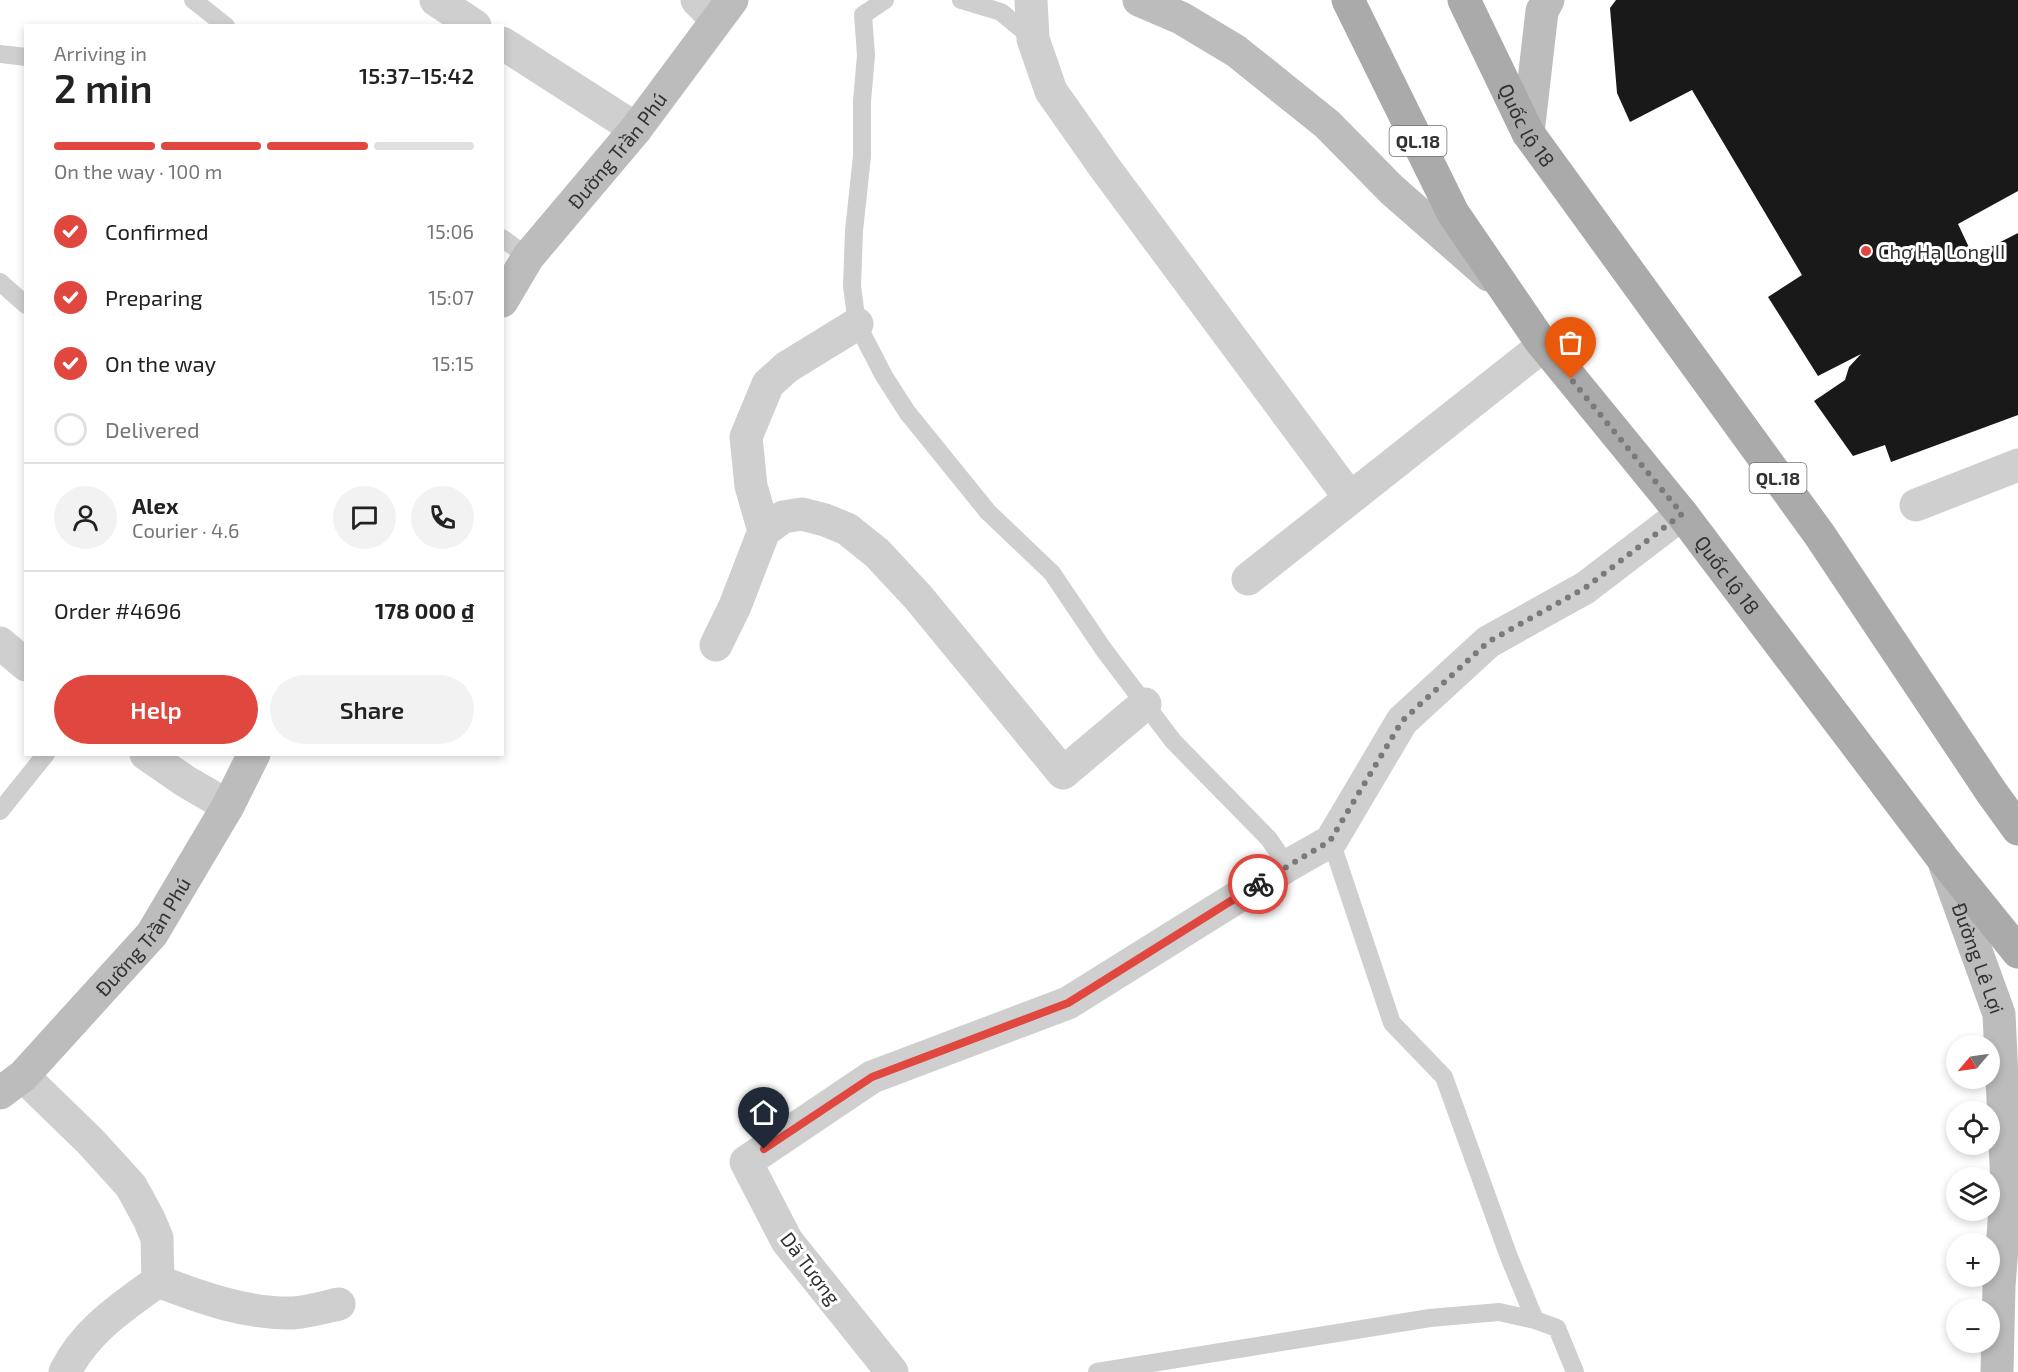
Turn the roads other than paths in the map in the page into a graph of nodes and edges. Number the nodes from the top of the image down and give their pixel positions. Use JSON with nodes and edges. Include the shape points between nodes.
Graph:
{"nodes":[{"id":1,"x":193,"y":0,"type":"edge"},
{"id":2,"x":436,"y":0,"type":"edge"},
{"id":3,"x":885,"y":0,"type":"edge"},
{"id":4,"x":961,"y":0,"type":"edge"},
{"id":5,"x":1031,"y":0,"type":"edge"},
{"id":6,"x":1139,"y":0,"type":"edge"},
{"id":7,"x":1348,"y":0,"type":"edge"},
{"id":8,"x":1464,"y":0,"type":"edge"},
{"id":9,"x":1548,"y":0,"type":"edge"},
{"id":10,"x":715,"y":6,"type":"edge"},
{"id":11,"x":223,"y":24,"type":"edge"},
{"id":12,"x":472,"y":24,"type":"edge"},
{"id":13,"x":1033,"y":39,"type":"junction"},
{"id":14,"x":504,"y":44,"type":"edge"},
{"id":15,"x":0,"y":54,"type":"edge"},
{"id":16,"x":24,"y":57,"type":"edge"},
{"id":17,"x":636,"y":129,"type":"junction"},
{"id":18,"x":1528,"y":134,"type":"junction"},
{"id":19,"x":504,"y":239,"type":"edge"},
{"id":20,"x":528,"y":257,"type":"junction"},
{"id":21,"x":0,"y":282,"type":"edge"},
{"id":22,"x":1502,"y":286,"type":"junction"},
{"id":23,"x":504,"y":298,"type":"edge"},
{"id":24,"x":24,"y":303,"type":"edge"},
{"id":25,"x":857,"y":324,"type":"junction"},
{"id":26,"x":1544,"y":345,"type":"junction"},
{"id":27,"x":2018,"y":465,"type":"edge"},
{"id":28,"x":1350,"y":498,"type":"junction"},
{"id":29,"x":1916,"y":505,"type":"dead end"},
{"id":30,"x":1682,"y":514,"type":"junction"},
{"id":31,"x":764,"y":531,"type":"junction"},
{"id":32,"x":1248,"y":579,"type":"dead end"},
{"id":33,"x":0,"y":644,"type":"edge"},
{"id":34,"x":716,"y":645,"type":"dead end"},
{"id":35,"x":24,"y":663,"type":"edge"},
{"id":36,"x":1145,"y":704,"type":"junction"},
{"id":37,"x":44,"y":756,"type":"edge"},
{"id":38,"x":149,"y":756,"type":"edge"},
{"id":39,"x":253,"y":756,"type":"edge"},
{"id":40,"x":228,"y":806,"type":"junction"},
{"id":41,"x":0,"y":811,"type":"edge"},
{"id":42,"x":2018,"y":829,"type":"edge"},
{"id":43,"x":1330,"y":841,"type":"junction"},
{"id":44,"x":1943,"y":859,"type":"junction"},
{"id":45,"x":1287,"y":866,"type":"junction"},
{"id":46,"x":2018,"y":952,"type":"edge"},
{"id":47,"x":11,"y":1084,"type":"edge"},
{"id":48,"x":2010,"y":1233,"type":"edge"},
{"id":49,"x":158,"y":1281,"type":"junction"},
{"id":50,"x":339,"y":1304,"type":"dead end"},
{"id":51,"x":1535,"y":1320,"type":"junction"},
{"id":52,"x":65,"y":1372,"type":"edge"},
{"id":53,"x":892,"y":1372,"type":"edge"},
{"id":54,"x":1097,"y":1372,"type":"edge"},
{"id":55,"x":1575,"y":1372,"type":"edge"},
{"id":56,"x":1997,"y":1372,"type":"edge"}],
"edges":[{"from":1,"to":11,"type":"lane"},
{"from":2,"to":12,"type":"street"},
{"from":3,"to":25,"type":"lane","via":[[862,15],[866,55],[852,286]]},
{"from":4,"to":13,"type":"lane","via":[[1001,12]]},
{"from":5,"to":13,"type":"street"},
{"from":6,"to":22,"type":"main road","via":[[1181,18],[1236,51],[1327,124],[1392,190]]},
{"from":7,"to":22,"type":"main road","name":"Quốc lộ 18","number":"QL.18","via":[[1453,213]]},
{"from":8,"to":18,"type":"main road","name":"Quốc lộ 18","number":"QL.18"},
{"from":9,"to":18,"type":"main road","via":[[1542,11]]},
{"from":10,"to":17,"type":"main road","name":"Đường Trần Phú"},
{"from":13,"to":28,"type":"street","via":[[1051,91]]},
{"from":14,"to":17,"type":"street"},
{"from":15,"to":16,"type":"lane"},
{"from":17,"to":20,"type":"main road","name":"Đường Trần Phú"},
{"from":18,"to":42,"type":"main road","name":"Quốc lộ 18","number":"QL.18","via":[[1819,534]]},
{"from":19,"to":20,"type":"lane"},
{"from":20,"to":23,"type":"main road","name":"Đường Trần Phú"},
{"from":21,"to":24,"type":"lane"},
{"from":22,"to":26,"type":"main road","name":"Quốc lộ 18","number":"QL.18"},
{"from":25,"to":31,"type":"street","via":[[787,367],[768,384],[746,437],[751,486]]},
{"from":25,"to":36,"type":"lane","via":[[907,412],[988,512],[1052,573]]},
{"from":26,"to":28,"type":"street"},
{"from":26,"to":30,"type":"main road","name":"Quốc lộ 18","number":"QL.18"},
{"from":27,"to":29,"type":"street"},
{"from":28,"to":32,"type":"street"},
{"from":30,"to":43,"type":"street","name":"Dã Tượng","via":[[1585,588],[1488,642],[1402,721]]},
{"from":30,"to":44,"type":"main road","name":"Quốc lộ 18","number":"QL.18"},
{"from":31,"to":34,"type":"street"},
{"from":31,"to":36,"type":"street","via":[[783,517],[802,514],[848,529],[918,597],[1063,773]]},
{"from":33,"to":35,"type":"street"},
{"from":36,"to":45,"type":"lane","via":[[1173,741],[1269,839]]},
{"from":37,"to":41,"type":"lane"},
{"from":38,"to":40,"type":"street"},
{"from":39,"to":40,"type":"main road","name":"Đường Trần Phú"},
{"from":40,"to":47,"type":"main road","name":"Đường Trần Phú","via":[[152,934]]},
{"from":43,"to":45,"type":"street","name":"Dã Tượng"},
{"from":43,"to":51,"type":"lane","via":[[1392,1023],[1444,1077]]},
{"from":44,"to":46,"type":"main road","name":"Quốc lộ 18","number":"QL.18"},
{"from":44,"to":48,"type":"main road","name":"Đường Lê Lợi","via":[[1999,1014]]},
{"from":45,"to":53,"type":"street","name":"Dã Tượng","via":[[1068,1003],[872,1077],[747,1162],[787,1241]]},
{"from":47,"to":49,"type":"street","via":[[90,1141],[130,1186],[157,1238]]},
{"from":48,"to":56,"type":"main road","name":"Đường Lê Lợi"},
{"from":49,"to":50,"type":"street","via":[[213,1301],[255,1309],[294,1312]]},
{"from":49,"to":52,"type":"street","via":[[94,1329]]},
{"from":51,"to":54,"type":"lane","via":[[1499,1312],[1430,1318]]},
{"from":51,"to":55,"type":"lane","via":[[1557,1328]]}]}
